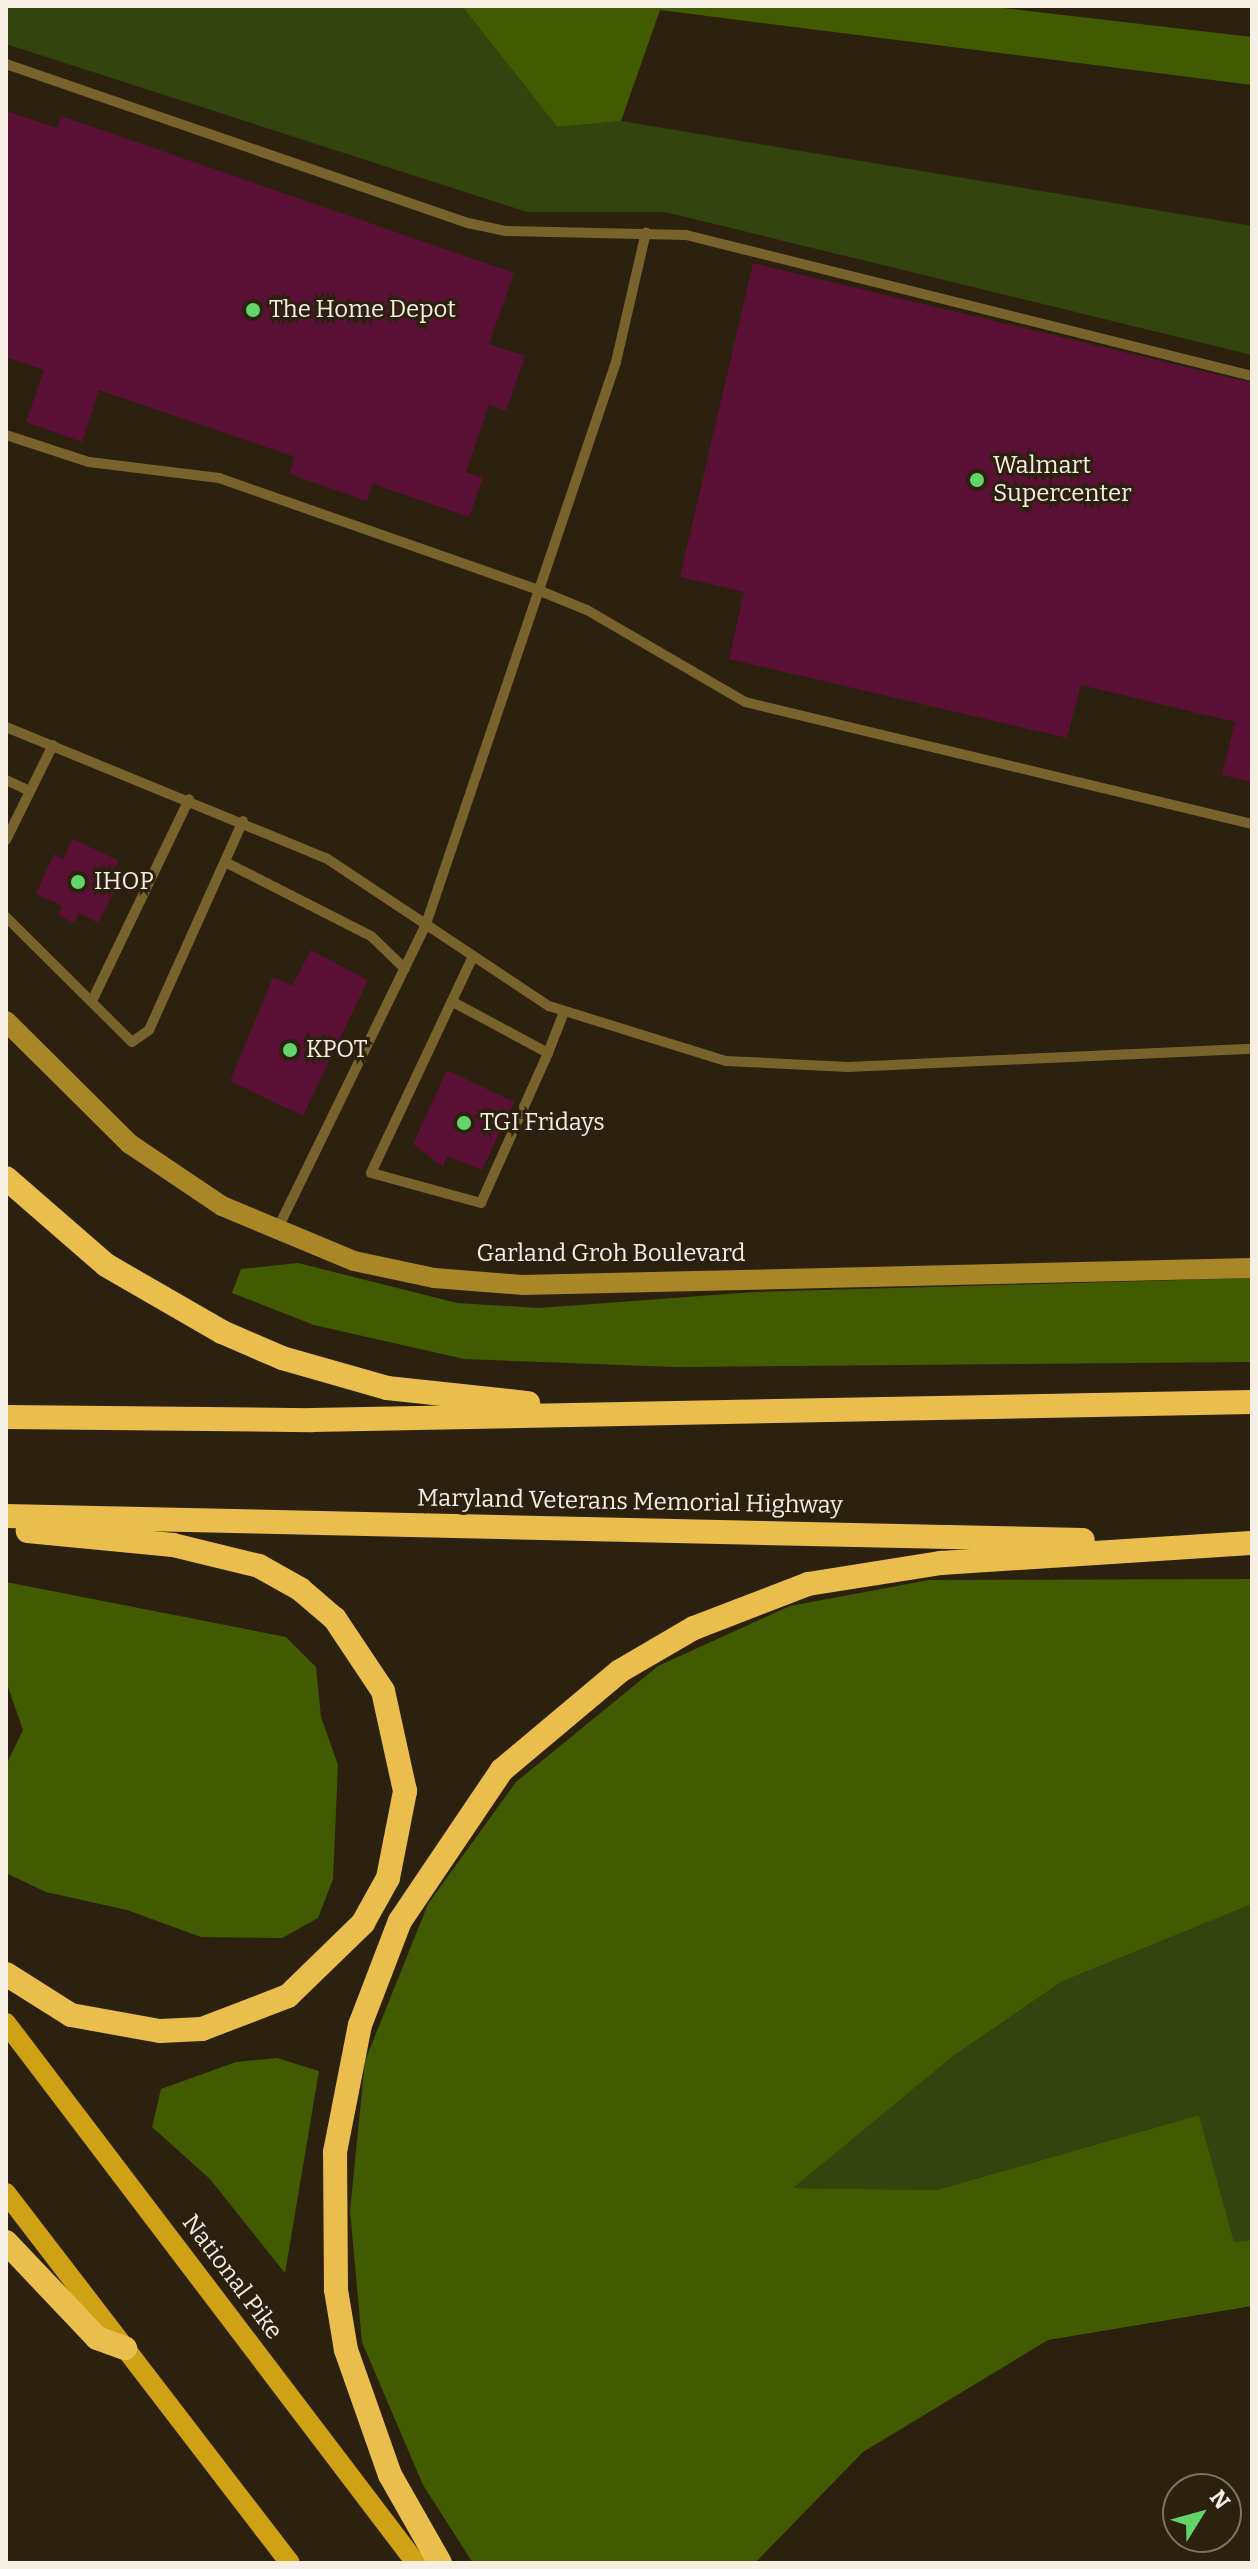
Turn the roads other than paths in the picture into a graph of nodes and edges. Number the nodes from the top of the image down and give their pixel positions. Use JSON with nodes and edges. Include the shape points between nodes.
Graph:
{"nodes":[{"id":1,"x":6,"y":64,"type":"edge"},
{"id":2,"x":646,"y":232,"type":"junction"},
{"id":3,"x":1252,"y":376,"type":"edge"},
{"id":4,"x":6,"y":435,"type":"edge"},
{"id":5,"x":538,"y":590,"type":"junction"},
{"id":6,"x":6,"y":727,"type":"edge"},
{"id":7,"x":53,"y":745,"type":"junction"},
{"id":8,"x":6,"y":780,"type":"edge"},
{"id":9,"x":30,"y":791,"type":"junction"},
{"id":10,"x":189,"y":799,"type":"junction"},
{"id":11,"x":243,"y":821,"type":"junction"},
{"id":12,"x":1252,"y":824,"type":"edge"},
{"id":13,"x":6,"y":840,"type":"edge"},
{"id":14,"x":225,"y":862,"type":"junction"},
{"id":15,"x":6,"y":917,"type":"edge"},
{"id":16,"x":425,"y":927,"type":"junction"},
{"id":17,"x":472,"y":958,"type":"junction"},
{"id":18,"x":405,"y":969,"type":"junction"},
{"id":19,"x":92,"y":1001,"type":"junction"},
{"id":20,"x":453,"y":1002,"type":"junction"},
{"id":21,"x":564,"y":1012,"type":"junction"},
{"id":22,"x":6,"y":1021,"type":"edge"},
{"id":23,"x":1252,"y":1049,"type":"edge"},
{"id":24,"x":548,"y":1053,"type":"junction"},
{"id":25,"x":6,"y":1178,"type":"edge"},
{"id":26,"x":275,"y":1233,"type":"junction"},
{"id":27,"x":1252,"y":1268,"type":"edge"},
{"id":28,"x":1252,"y":1402,"type":"edge"},
{"id":29,"x":715,"y":1415,"type":"junction"},
{"id":30,"x":6,"y":1417,"type":"edge"},
{"id":31,"x":6,"y":1516,"type":"edge"},
{"id":32,"x":6,"y":1529,"type":"edge"},
{"id":33,"x":1251,"y":1543,"type":"edge"},
{"id":34,"x":6,"y":1974,"type":"edge"},
{"id":35,"x":6,"y":2023,"type":"edge"},
{"id":36,"x":6,"y":2193,"type":"edge"},
{"id":37,"x":6,"y":2242,"type":"edge"},
{"id":38,"x":125,"y":2348,"type":"junction"},
{"id":39,"x":290,"y":2563,"type":"edge"},
{"id":40,"x":416,"y":2563,"type":"edge"},
{"id":41,"x":440,"y":2563,"type":"edge"}],
"edges":[{"from":1,"to":2,"type":"lane","via":[[468,223],[507,231]]},
{"from":2,"to":3,"type":"lane","via":[[686,235]]},
{"from":2,"to":5,"type":"lane","via":[[616,362]]},
{"from":4,"to":5,"type":"lane","via":[[89,462],[219,478]]},
{"from":5,"to":12,"type":"lane","via":[[587,610],[745,702]]},
{"from":5,"to":16,"type":"lane"},
{"from":6,"to":7,"type":"lane"},
{"from":7,"to":9,"type":"lane"},
{"from":7,"to":10,"type":"lane"},
{"from":8,"to":9,"type":"lane"},
{"from":9,"to":13,"type":"lane"},
{"from":10,"to":11,"type":"lane"},
{"from":10,"to":19,"type":"lane"},
{"from":11,"to":14,"type":"lane"},
{"from":11,"to":16,"type":"lane","via":[[326,858]]},
{"from":14,"to":18,"type":"lane","via":[[371,936]]},
{"from":14,"to":19,"type":"lane","via":[[149,1030],[132,1042]]},
{"from":15,"to":19,"type":"lane"},
{"from":16,"to":17,"type":"lane"},
{"from":16,"to":18,"type":"lane"},
{"from":17,"to":20,"type":"lane"},
{"from":17,"to":21,"type":"lane"},
{"from":18,"to":26,"type":"lane"},
{"from":20,"to":24,"type":"lane"},
{"from":20,"to":24,"type":"lane","via":[[371,1173],[481,1203]]},
{"from":21,"to":23,"type":"lane","via":[[726,1061],[788,1067],[1041,1063]]},
{"from":21,"to":24,"type":"lane"},
{"from":22,"to":26,"type":"street","name":"Garland Groh Boulevard","via":[[130,1144]]},
{"from":25,"to":29,"type":"highway","via":[[106,1265],[172,1306],[282,1358],[387,1388],[450,1398]]},
{"from":26,"to":27,"type":"street","name":"Garland Groh Boulevard","via":[[354,1261],[434,1278],[522,1285]]},
{"from":28,"to":29,"type":"highway"},
{"from":29,"to":30,"type":"highway"},
{"from":31,"to":33,"type":"highway","name":"Maryland Veterans Memorial Highway"},
{"from":32,"to":34,"type":"highway","via":[[173,1545],[259,1566],[300,1589],[335,1619],[383,1691],[405,1791],[388,1878],[363,1923],[288,1996],[202,2029],[160,2031],[71,2015]]},
{"from":33,"to":41,"type":"highway","via":[[941,1563],[808,1584],[707,1622],[620,1671],[502,1770],[425,1877],[395,1934],[360,2025],[335,2152],[335,2262],[346,2350],[390,2475]]},
{"from":35,"to":40,"type":"main road","name":"National Pike"},
{"from":36,"to":38,"type":"main road"},
{"from":37,"to":38,"type":"highway","via":[[97,2338]]},
{"from":38,"to":39,"type":"main road"}]}
